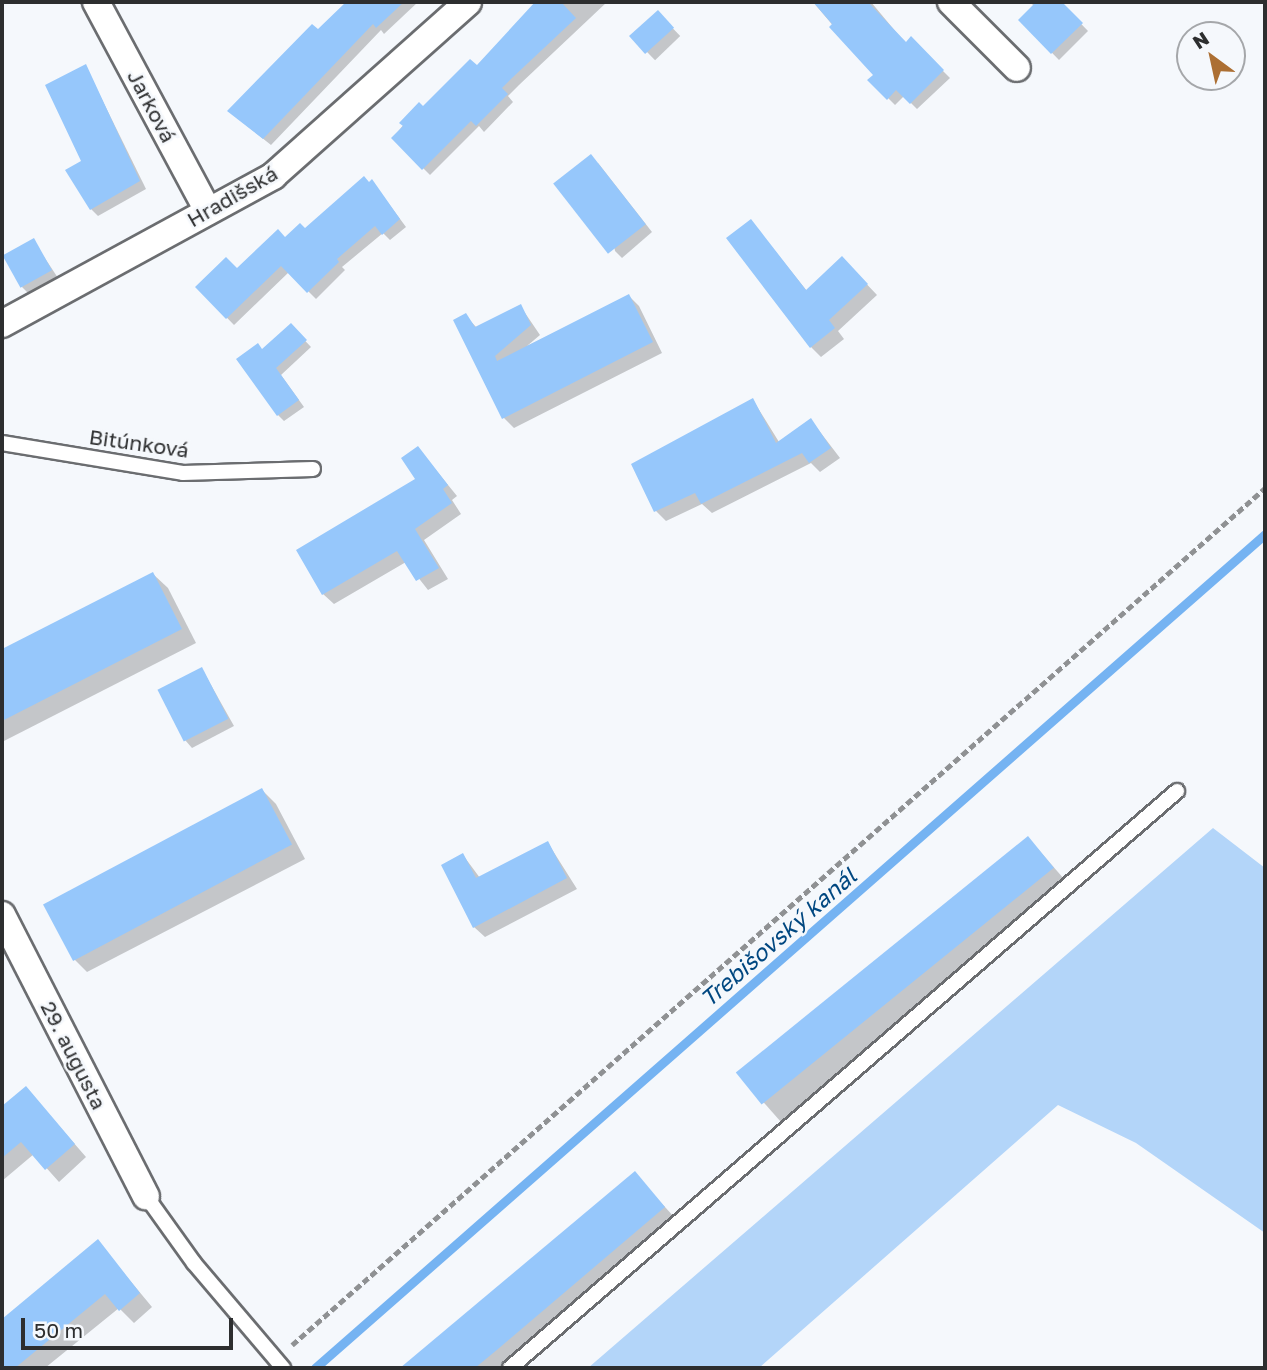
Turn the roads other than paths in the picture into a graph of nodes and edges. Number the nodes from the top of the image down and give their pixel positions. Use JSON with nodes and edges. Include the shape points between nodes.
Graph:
{"nodes":[{"id":1,"x":96,"y":2,"type":"edge"},
{"id":2,"x":468,"y":2,"type":"edge"},
{"id":3,"x":951,"y":2,"type":"edge"},
{"id":4,"x":1017,"y":68,"type":"dead end"},
{"id":5,"x":208,"y":211,"type":"junction"},
{"id":6,"x":2,"y":324,"type":"edge"},
{"id":7,"x":2,"y":443,"type":"edge"},
{"id":8,"x":313,"y":469,"type":"dead end"},
{"id":9,"x":1177,"y":791,"type":"dead end"},
{"id":10,"x":2,"y":915,"type":"edge"},
{"id":11,"x":146,"y":1196,"type":"joint"},
{"id":12,"x":279,"y":1364,"type":"edge"},
{"id":13,"x":510,"y":1368,"type":"edge"}],
"edges":[{"from":1,"to":5,"type":"street","name":"Jarková"},
{"from":2,"to":5,"type":"street","name":"Hradišská","via":[[273,176]]},
{"from":3,"to":4,"type":"street"},
{"from":5,"to":6,"type":"street","name":"Hradišská"},
{"from":7,"to":8,"type":"lane","name":"Bitúnková","via":[[183,472]]},
{"from":9,"to":13,"type":"lane"},
{"from":10,"to":11,"type":"street","name":"29. augusta"},
{"from":11,"to":12,"type":"lane","via":[[194,1263]]}]}
